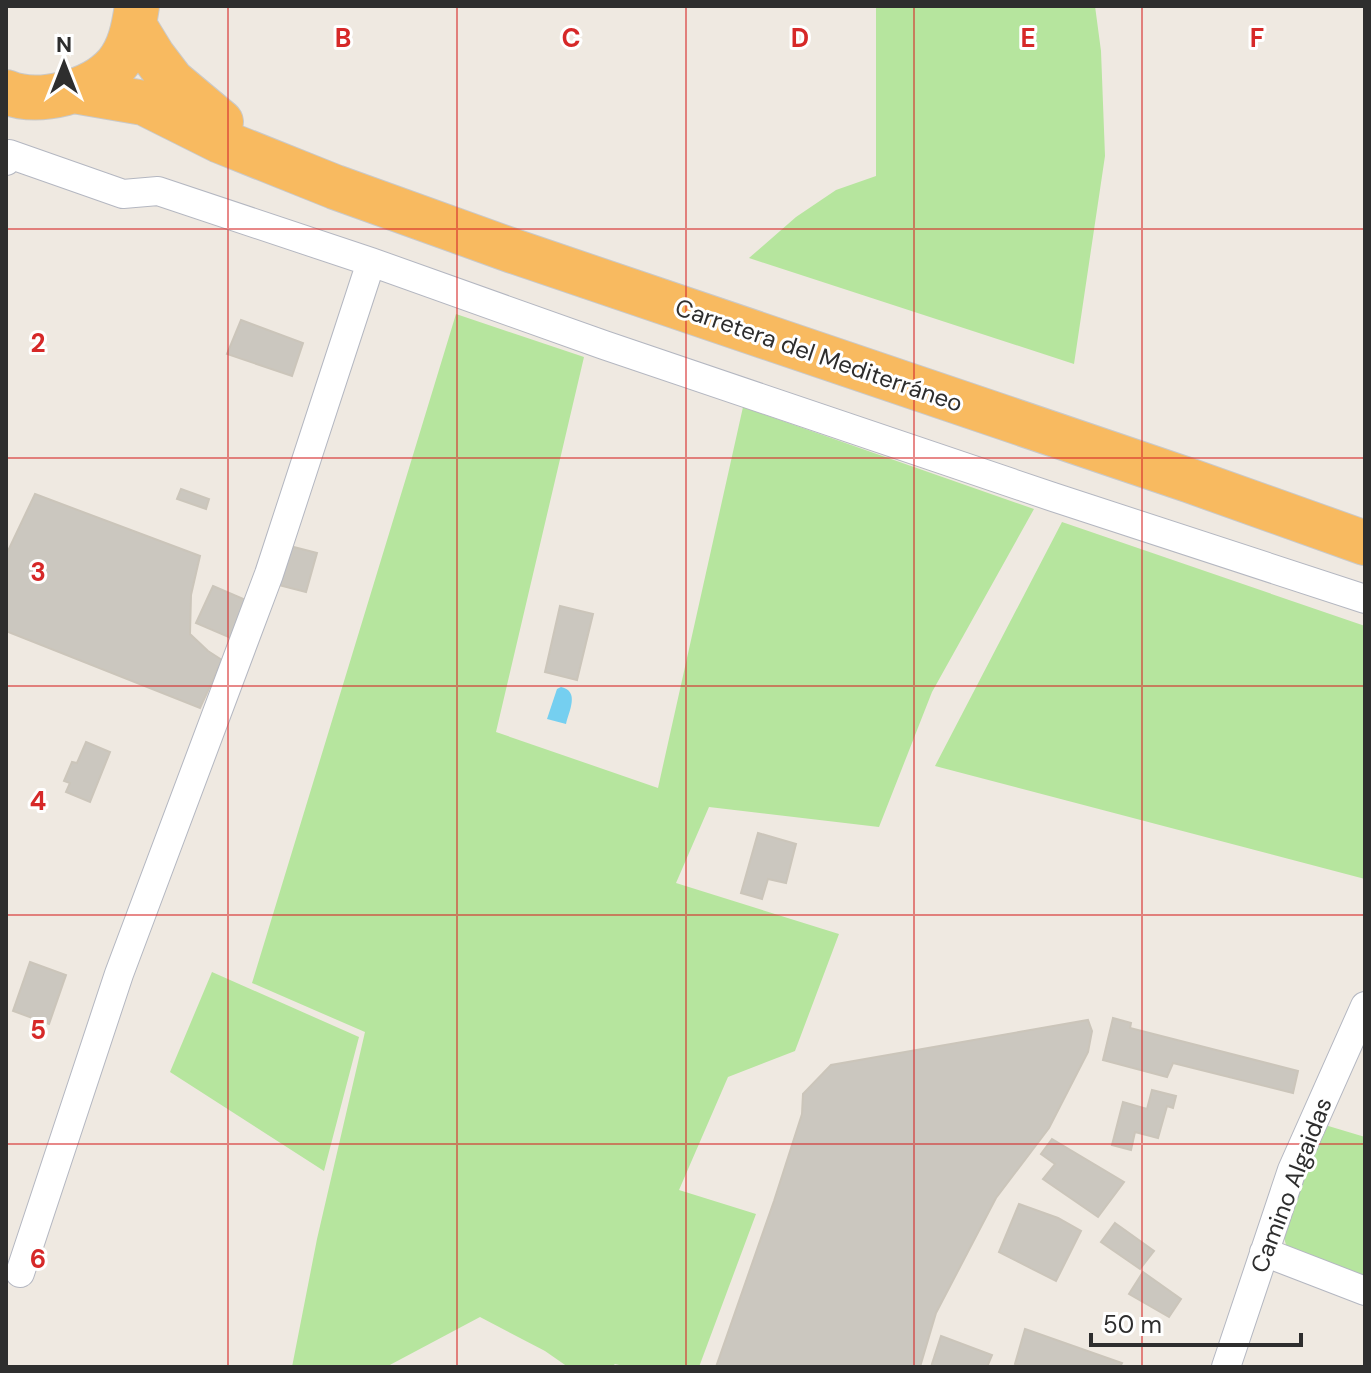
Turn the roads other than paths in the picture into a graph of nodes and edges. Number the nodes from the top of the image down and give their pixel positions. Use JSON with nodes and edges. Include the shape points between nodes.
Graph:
{"nodes":[{"id":1,"x":136,"y":16,"type":"edge"},
{"id":2,"x":74,"y":91,"type":"junction"},
{"id":3,"x":6,"y":92,"type":"edge"},
{"id":4,"x":6,"y":161,"type":"edge"},
{"id":5,"x":274,"y":163,"type":"junction"},
{"id":6,"x":371,"y":262,"type":"junction"},
{"id":7,"x":1365,"y":543,"type":"edge"},
{"id":8,"x":1365,"y":599,"type":"edge"},
{"id":9,"x":1365,"y":1006,"type":"edge"},
{"id":10,"x":1264,"y":1252,"type":"junction"},
{"id":11,"x":20,"y":1273,"type":"dead end"},
{"id":12,"x":1365,"y":1291,"type":"edge"},
{"id":13,"x":1226,"y":1367,"type":"edge"}],
"edges":[{"from":1,"to":2,"type":"highway","via":[[119,63],[101,80]]},
{"from":1,"to":5,"type":"highway","name":"Carretera del Mediterráneo","via":[[153,56],[172,81]]},
{"from":2,"to":3,"type":"highway","via":[[35,97]]},
{"from":2,"to":5,"type":"highway","name":"Carretera del Mediterráneo","via":[[144,103]]},
{"from":4,"to":6,"type":"street","via":[[9,154],[123,194],[158,191]]},
{"from":5,"to":7,"type":"highway","name":"Carretera del Mediterráneo","via":[[498,246]]},
{"from":6,"to":8,"type":"street"},
{"from":6,"to":11,"type":"street","via":[[269,574],[119,974]]},
{"from":9,"to":10,"type":"street","name":"Camino Algaidas","via":[[1292,1170]]},
{"from":10,"to":12,"type":"street"},
{"from":10,"to":13,"type":"street","name":"Camino Algaidas"}]}
